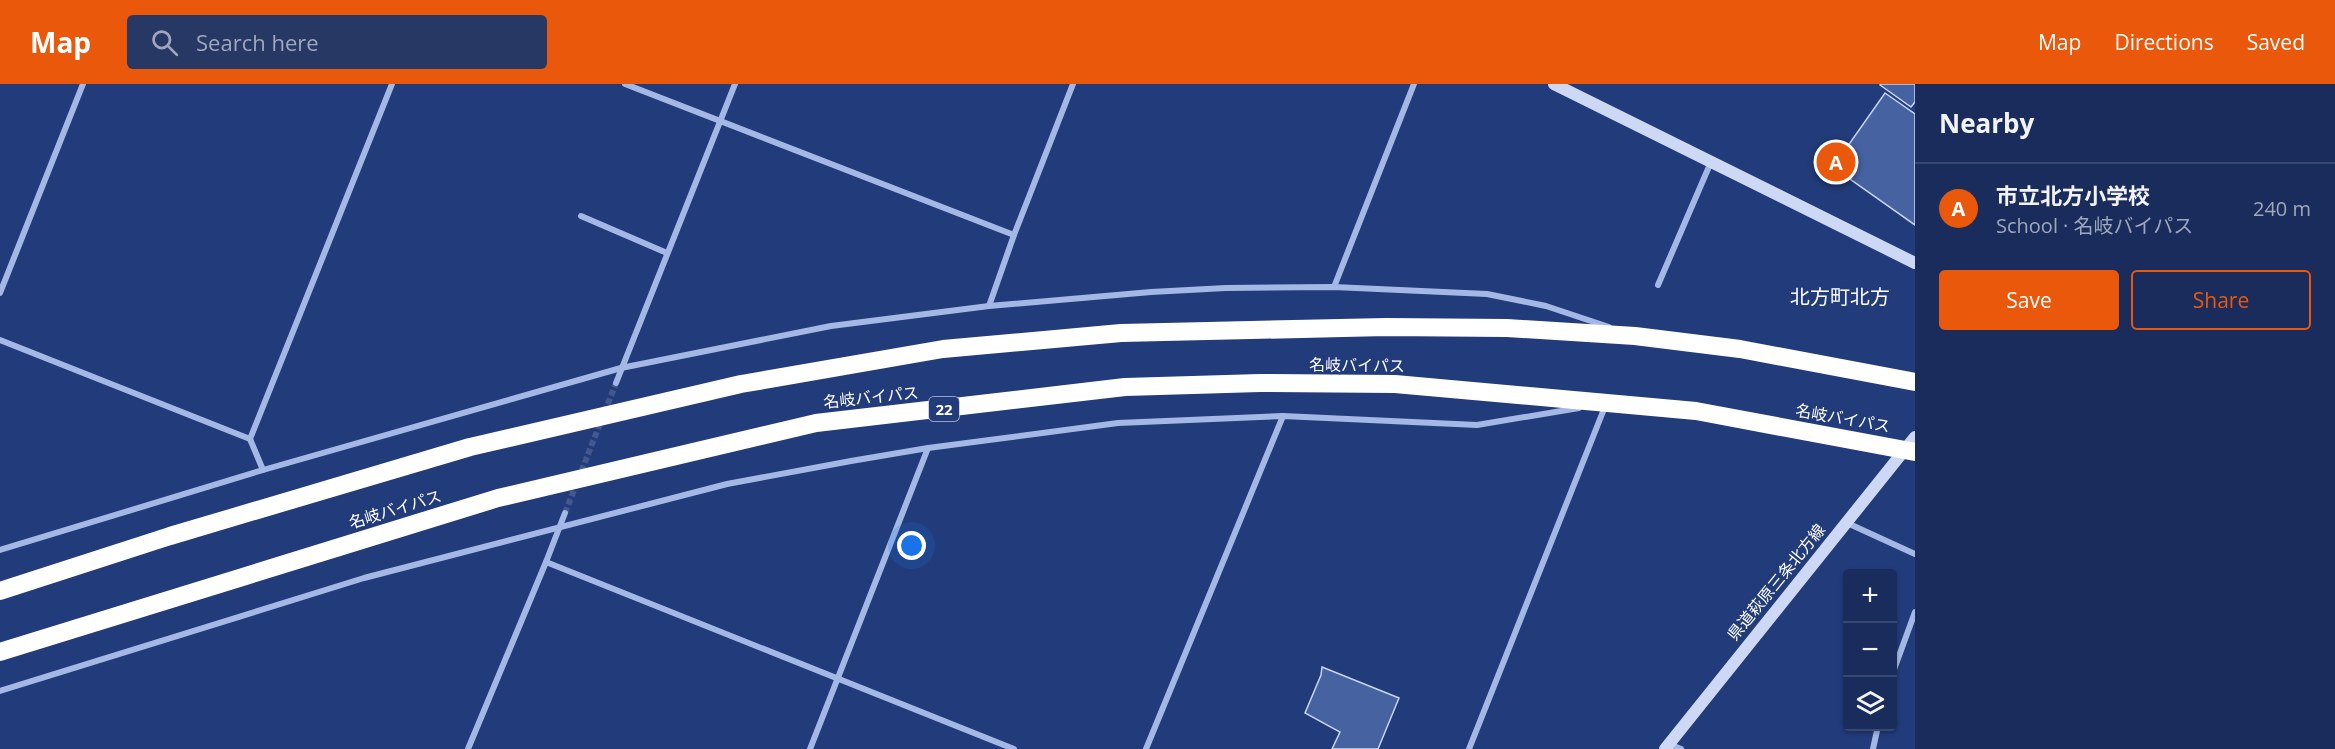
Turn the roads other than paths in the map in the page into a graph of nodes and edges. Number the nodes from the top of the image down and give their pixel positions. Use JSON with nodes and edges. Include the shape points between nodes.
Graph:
{"nodes":[{"id":1,"x":83,"y":84,"type":"edge"},
{"id":2,"x":392,"y":84,"type":"edge"},
{"id":3,"x":624,"y":84,"type":"edge"},
{"id":4,"x":735,"y":84,"type":"edge"},
{"id":5,"x":1073,"y":84,"type":"edge"},
{"id":6,"x":1414,"y":84,"type":"edge"},
{"id":7,"x":1554,"y":84,"type":"edge"},
{"id":8,"x":720,"y":122,"type":"junction"},
{"id":9,"x":1711,"y":162,"type":"junction"},
{"id":10,"x":581,"y":216,"type":"dead end"},
{"id":11,"x":1014,"y":235,"type":"junction"},
{"id":12,"x":667,"y":253,"type":"junction"},
{"id":13,"x":1915,"y":262,"type":"edge"},
{"id":14,"x":1658,"y":285,"type":"dead end"},
{"id":15,"x":1334,"y":287,"type":"junction"},
{"id":16,"x":0,"y":293,"type":"edge"},
{"id":17,"x":989,"y":306,"type":"junction"},
{"id":18,"x":1635,"y":336,"type":"junction"},
{"id":19,"x":0,"y":340,"type":"edge"},
{"id":20,"x":621,"y":368,"type":"junction"},
{"id":21,"x":1915,"y":382,"type":"edge"},
{"id":22,"x":616,"y":383,"type":"tunnel mouth"},
{"id":23,"x":1607,"y":404,"type":"junction"},
{"id":24,"x":1283,"y":416,"type":"junction"},
{"id":25,"x":250,"y":439,"type":"junction"},
{"id":26,"x":1912,"y":446,"type":"edge"},
{"id":27,"x":928,"y":448,"type":"junction"},
{"id":28,"x":263,"y":470,"type":"junction"},
{"id":29,"x":565,"y":513,"type":"tunnel mouth"},
{"id":30,"x":1845,"y":522,"type":"junction"},
{"id":31,"x":560,"y":528,"type":"junction"},
{"id":32,"x":0,"y":550,"type":"edge"},
{"id":33,"x":1915,"y":554,"type":"edge"},
{"id":34,"x":546,"y":562,"type":"junction"},
{"id":35,"x":0,"y":591,"type":"edge"},
{"id":36,"x":1915,"y":612,"type":"edge"},
{"id":37,"x":0,"y":652,"type":"edge"},
{"id":38,"x":1897,"y":664,"type":"edge"},
{"id":39,"x":838,"y":679,"type":"junction"},
{"id":40,"x":0,"y":691,"type":"edge"},
{"id":41,"x":1877,"y":731,"type":"edge"},
{"id":42,"x":1667,"y":747,"type":"edge"},
{"id":43,"x":468,"y":749,"type":"edge"},
{"id":44,"x":810,"y":749,"type":"edge"},
{"id":45,"x":1014,"y":749,"type":"edge"},
{"id":46,"x":1146,"y":749,"type":"edge"},
{"id":47,"x":1469,"y":749,"type":"edge"},
{"id":48,"x":1681,"y":749,"type":"edge"},
{"id":49,"x":1873,"y":749,"type":"edge"}],
"edges":[{"from":1,"to":16,"type":"street"},
{"from":2,"to":25,"type":"street"},
{"from":3,"to":8,"type":"street"},
{"from":4,"to":8,"type":"street"},
{"from":5,"to":11,"type":"street"},
{"from":6,"to":15,"type":"street"},
{"from":7,"to":9,"type":"street"},
{"from":8,"to":11,"type":"street"},
{"from":8,"to":12,"type":"street"},
{"from":9,"to":13,"type":"street"},
{"from":9,"to":14,"type":"street"},
{"from":10,"to":12,"type":"street"},
{"from":11,"to":17,"type":"street"},
{"from":12,"to":20,"type":"street"},
{"from":15,"to":17,"type":"street","via":[[1161,291]]},
{"from":15,"to":18,"type":"street","via":[[1487,294],[1546,306]]},
{"from":17,"to":20,"type":"street","via":[[831,326]]},
{"from":18,"to":21,"type":"highway","name":"名岐バイパス","via":[[1740,349]]},
{"from":18,"to":35,"type":"highway","name":"名岐バイパス","via":[[1507,328],[1386,327],[1121,333],[943,349],[741,384],[470,447]]},
{"from":19,"to":25,"type":"street"},
{"from":20,"to":22,"type":"street"},
{"from":20,"to":28,"type":"street"},
{"from":23,"to":24,"type":"street","via":[[1477,425]]},
{"from":23,"to":26,"type":"highway","name":"名岐バイパス","number":"22","via":[[1696,411]]},
{"from":23,"to":37,"type":"highway","name":"名岐バイパス","number":"22","via":[[1395,384],[1260,383],[1125,387],[816,423],[498,498]]},
{"from":23,"to":47,"type":"street"},
{"from":24,"to":27,"type":"street","via":[[1118,423]]},
{"from":24,"to":46,"type":"street"},
{"from":25,"to":28,"type":"street"},
{"from":26,"to":30,"type":"street","name":"県道萩原三条北方線"},
{"from":27,"to":31,"type":"street","via":[[727,484]]},
{"from":27,"to":39,"type":"street"},
{"from":28,"to":32,"type":"street"},
{"from":29,"to":31,"type":"street"},
{"from":30,"to":33,"type":"street"},
{"from":30,"to":42,"type":"street","name":"県道萩原三条北方線"},
{"from":31,"to":34,"type":"street"},
{"from":31,"to":40,"type":"street","via":[[364,578]]},
{"from":34,"to":39,"type":"street"},
{"from":34,"to":43,"type":"street"},
{"from":36,"to":38,"type":"street"},
{"from":39,"to":44,"type":"street"},
{"from":39,"to":45,"type":"street"},
{"from":41,"to":49,"type":"street"},
{"from":42,"to":48,"type":"street"}]}
